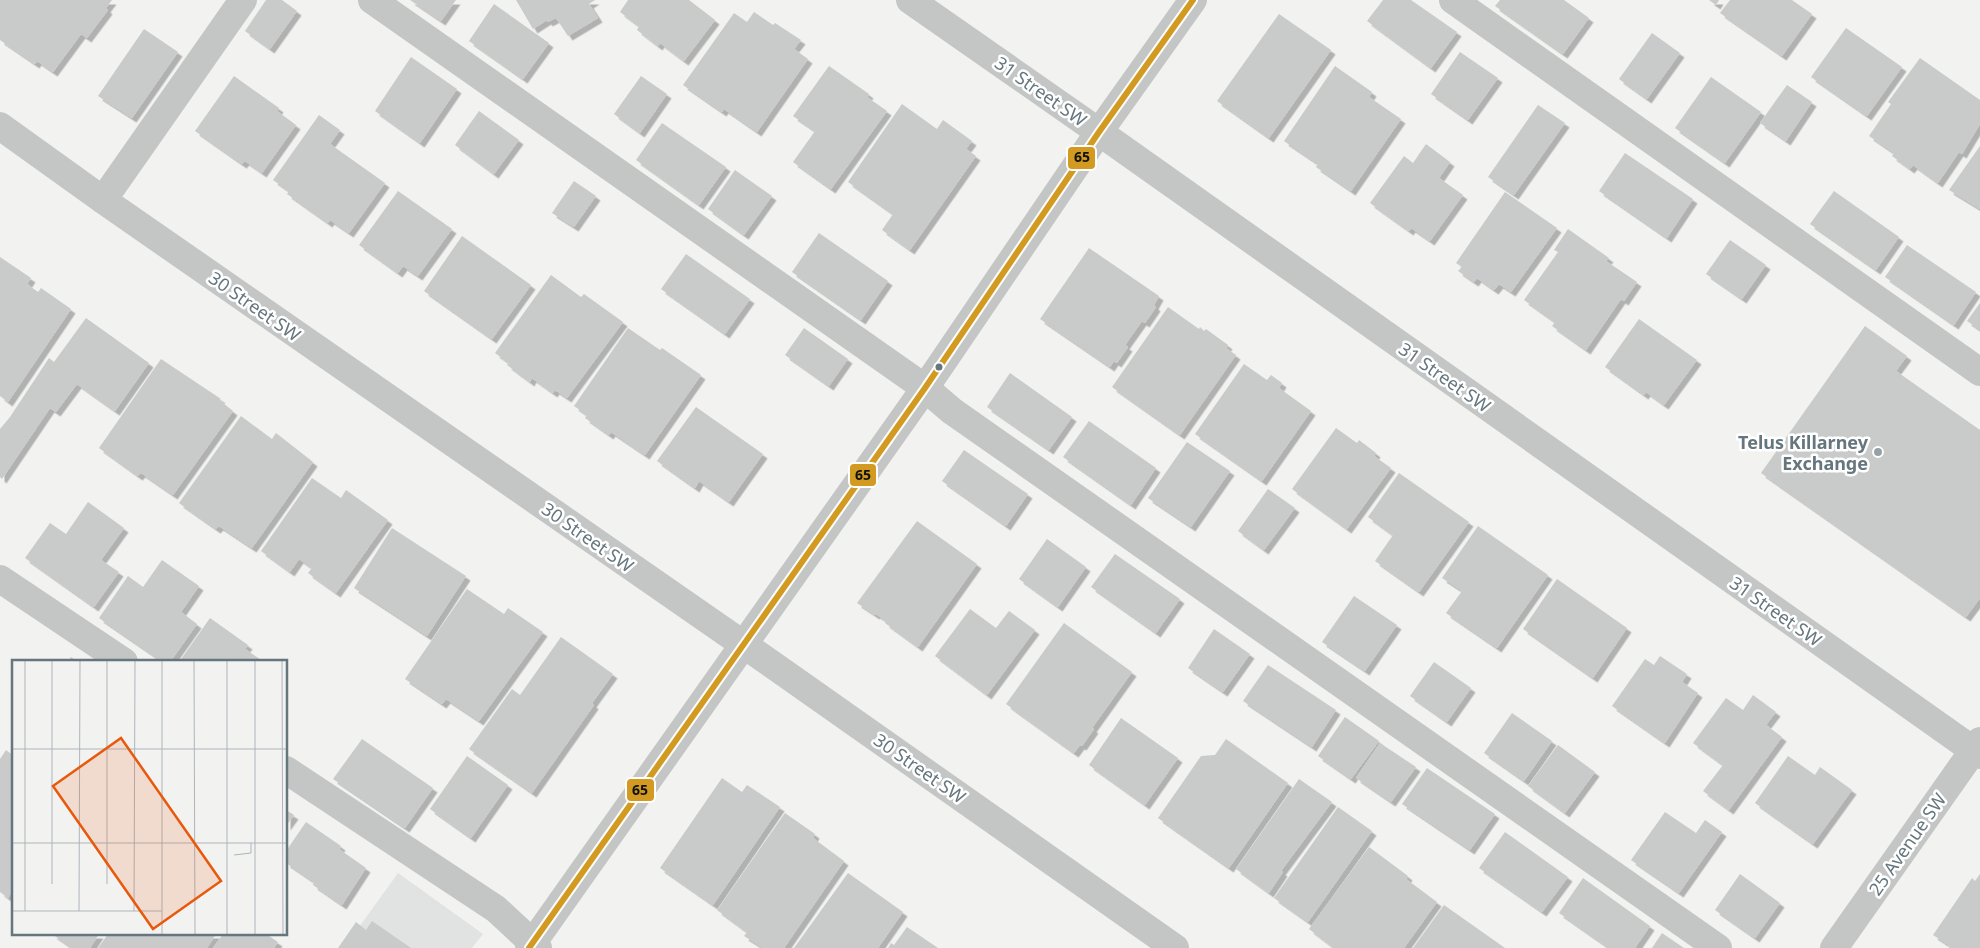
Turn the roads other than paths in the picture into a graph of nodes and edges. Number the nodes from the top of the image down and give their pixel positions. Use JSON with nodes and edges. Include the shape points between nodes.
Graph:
{"nodes":[{"id":1,"x":243,"y":0,"type":"edge"},
{"id":2,"x":372,"y":0,"type":"edge"},
{"id":3,"x":910,"y":0,"type":"edge"},
{"id":4,"x":1193,"y":0,"type":"edge"},
{"id":5,"x":1453,"y":0,"type":"edge"},
{"id":6,"x":0,"y":126,"type":"edge"},
{"id":7,"x":1099,"y":132,"type":"junction"},
{"id":8,"x":103,"y":200,"type":"junction"},
{"id":9,"x":1980,"y":372,"type":"edge"},
{"id":10,"x":925,"y":388,"type":"junction"},
{"id":11,"x":0,"y":579,"type":"edge"},
{"id":12,"x":743,"y":645,"type":"junction"},
{"id":13,"x":121,"y":660,"type":"edge"},
{"id":14,"x":1978,"y":749,"type":"edge"},
{"id":15,"x":288,"y":771,"type":"edge"},
{"id":16,"x":533,"y":946,"type":"edge"},
{"id":17,"x":1175,"y":948,"type":"edge"},
{"id":18,"x":1718,"y":948,"type":"edge"},
{"id":19,"x":1834,"y":948,"type":"edge"}],
"edges":[{"from":1,"to":8,"type":"street"},
{"from":2,"to":10,"type":"street"},
{"from":3,"to":7,"type":"street","name":"31 Street SW"},
{"from":4,"to":7,"type":"street"},
{"from":5,"to":9,"type":"street"},
{"from":6,"to":8,"type":"street","name":"30 Street SW"},
{"from":7,"to":10,"type":"street"},
{"from":7,"to":14,"type":"street","name":"31 Street SW"},
{"from":8,"to":12,"type":"street","name":"30 Street SW"},
{"from":10,"to":12,"type":"street"},
{"from":10,"to":18,"type":"street","via":[[968,422]]},
{"from":11,"to":13,"type":"street"},
{"from":12,"to":16,"type":"street"},
{"from":12,"to":17,"type":"street","name":"30 Street SW"},
{"from":14,"to":19,"type":"street","name":"25 Avenue SW"},
{"from":15,"to":16,"type":"street","via":[[496,909]]}]}
